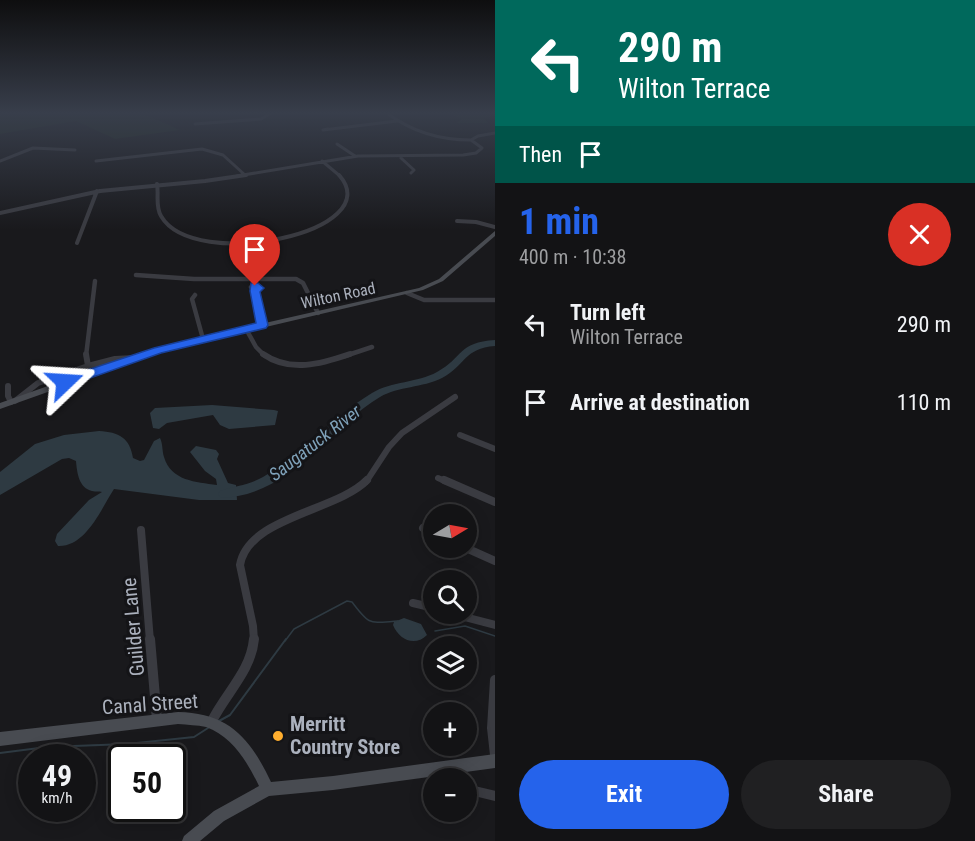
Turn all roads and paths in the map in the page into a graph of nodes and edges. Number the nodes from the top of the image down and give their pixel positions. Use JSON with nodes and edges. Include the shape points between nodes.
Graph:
{"nodes":[{"id":1,"x":22,"y":152,"type":"edge"},
{"id":2,"x":165,"y":152,"type":"edge"},
{"id":3,"x":214,"y":152,"type":"edge"},
{"id":4,"x":350,"y":152,"type":"edge"},
{"id":5,"x":474,"y":152,"type":"edge"},
{"id":6,"x":356,"y":156,"type":"junction"},
{"id":7,"x":401,"y":158,"type":"junction"},
{"id":8,"x":0,"y":161,"type":"edge"},
{"id":9,"x":96,"y":161,"type":"dead end"},
{"id":10,"x":322,"y":161,"type":"junction"},
{"id":11,"x":411,"y":173,"type":"dead end"},
{"id":12,"x":245,"y":175,"type":"junction"},
{"id":13,"x":157,"y":184,"type":"junction"},
{"id":14,"x":97,"y":191,"type":"junction"},
{"id":15,"x":0,"y":213,"type":"edge"},
{"id":16,"x":457,"y":220,"type":"dead end"},
{"id":17,"x":495,"y":227,"type":"edge"},
{"id":18,"x":495,"y":233,"type":"edge"},
{"id":19,"x":77,"y":243,"type":"dead end"},
{"id":20,"x":136,"y":275,"type":"dead end"},
{"id":21,"x":95,"y":281,"type":"dead end"},
{"id":22,"x":255,"y":291,"type":"dead end"},
{"id":23,"x":407,"y":293,"type":"junction"},
{"id":24,"x":195,"y":295,"type":"dead end"},
{"id":25,"x":495,"y":300,"type":"edge"},
{"id":26,"x":318,"y":313,"type":"junction"},
{"id":27,"x":262,"y":325,"type":"junction"},
{"id":28,"x":246,"y":329,"type":"junction"},
{"id":29,"x":203,"y":339,"type":"junction"},
{"id":30,"x":372,"y":347,"type":"dead end"},
{"id":31,"x":133,"y":358,"type":"junction"},
{"id":32,"x":88,"y":366,"type":"junction"},
{"id":33,"x":8,"y":386,"type":"dead end"},
{"id":34,"x":455,"y":397,"type":"dead end"},
{"id":35,"x":13,"y":401,"type":"junction"},
{"id":36,"x":0,"y":406,"type":"edge"},
{"id":37,"x":460,"y":435,"type":"dead end"},
{"id":38,"x":495,"y":449,"type":"edge"},
{"id":39,"x":438,"y":478,"type":"dead end"},
{"id":40,"x":495,"y":501,"type":"edge"},
{"id":41,"x":141,"y":530,"type":"dead end"},
{"id":42,"x":477,"y":553,"type":"edge"},
{"id":43,"x":495,"y":561,"type":"edge"},
{"id":44,"x":413,"y":603,"type":"dead end"},
{"id":45,"x":423,"y":605,"type":"edge"},
{"id":46,"x":477,"y":620,"type":"edge"},
{"id":47,"x":495,"y":625,"type":"edge"},
{"id":48,"x":495,"y":680,"type":"edge"},
{"id":49,"x":157,"y":720,"type":"junction"},
{"id":50,"x":212,"y":721,"type":"junction"},
{"id":51,"x":0,"y":739,"type":"edge"},
{"id":52,"x":495,"y":755,"type":"edge"},
{"id":53,"x":495,"y":761,"type":"edge"},
{"id":54,"x":465,"y":768,"type":"edge"},
{"id":55,"x":423,"y":775,"type":"edge"},
{"id":56,"x":267,"y":789,"type":"junction"},
{"id":57,"x":477,"y":792,"type":"edge"},
{"id":58,"x":495,"y":796,"type":"edge"},
{"id":59,"x":189,"y":841,"type":"edge"}],
"edges":[{"from":1,"to":8,"type":"street"},
{"from":2,"to":9,"type":"street"},
{"from":3,"to":12,"type":"street"},
{"from":4,"to":6,"type":"street"},
{"from":5,"to":7,"type":"street"},
{"from":6,"to":7,"type":"street"},
{"from":6,"to":10,"type":"street"},
{"from":7,"to":11,"type":"street","via":[[414,170]]},
{"from":10,"to":12,"type":"street"},
{"from":10,"to":13,"type":"street","via":[[346,185],[346,205],[305,231],[270,241],[222,242],[181,232],[160,214]]},
{"from":12,"to":13,"type":"street"},
{"from":13,"to":14,"type":"street"},
{"from":14,"to":15,"type":"street"},
{"from":14,"to":19,"type":"street"},
{"from":16,"to":17,"type":"street"},
{"from":18,"to":23,"type":"main road","name":"Wilton Road","via":[[441,280]]},
{"from":20,"to":26,"type":"street","via":[[296,279],[303,283]]},
{"from":21,"to":32,"type":"street","via":[[86,349]]},
{"from":22,"to":27,"type":"street"},
{"from":23,"to":25,"type":"street","via":[[424,300]]},
{"from":23,"to":26,"type":"main road","name":"Wilton Road"},
{"from":24,"to":29,"type":"street","via":[[192,299]]},
{"from":26,"to":27,"type":"main road","name":"Wilton Road"},
{"from":27,"to":28,"type":"main road","name":"Wilton Road"},
{"from":28,"to":29,"type":"main road","name":"Wilton Road"},
{"from":28,"to":30,"type":"street","via":[[268,358],[291,366]]},
{"from":29,"to":31,"type":"main road","name":"Wilton Road"},
{"from":31,"to":32,"type":"street"},
{"from":31,"to":35,"type":"main road","name":"Wilton Road"},
{"from":32,"to":35,"type":"street","via":[[40,383]]},
{"from":33,"to":35,"type":"street","via":[[8,396]]},
{"from":34,"to":50,"type":"street","via":[[402,433],[361,486],[301,514],[258,538],[245,550],[241,569],[254,631],[253,650],[245,672]]},
{"from":35,"to":36,"type":"main road","name":"Wilton Road"},
{"from":37,"to":38,"type":"street"},
{"from":39,"to":40,"type":"street"},
{"from":41,"to":49,"type":"street","name":"Guilder Lane"},
{"from":42,"to":43,"type":"street"},
{"from":44,"to":45,"type":"street"},
{"from":46,"to":47,"type":"street"},
{"from":48,"to":52,"type":"street"},
{"from":49,"to":50,"type":"main road","name":"Canal Street","via":[[193,717]]},
{"from":49,"to":51,"type":"main road","name":"Canal Street"},
{"from":50,"to":56,"type":"main road","name":"Canal Street","via":[[236,738],[255,763]]},
{"from":53,"to":54,"type":"main road"},
{"from":55,"to":56,"type":"main road"},
{"from":56,"to":59,"type":"main road","via":[[219,816]]},
{"from":57,"to":58,"type":"street"}]}
